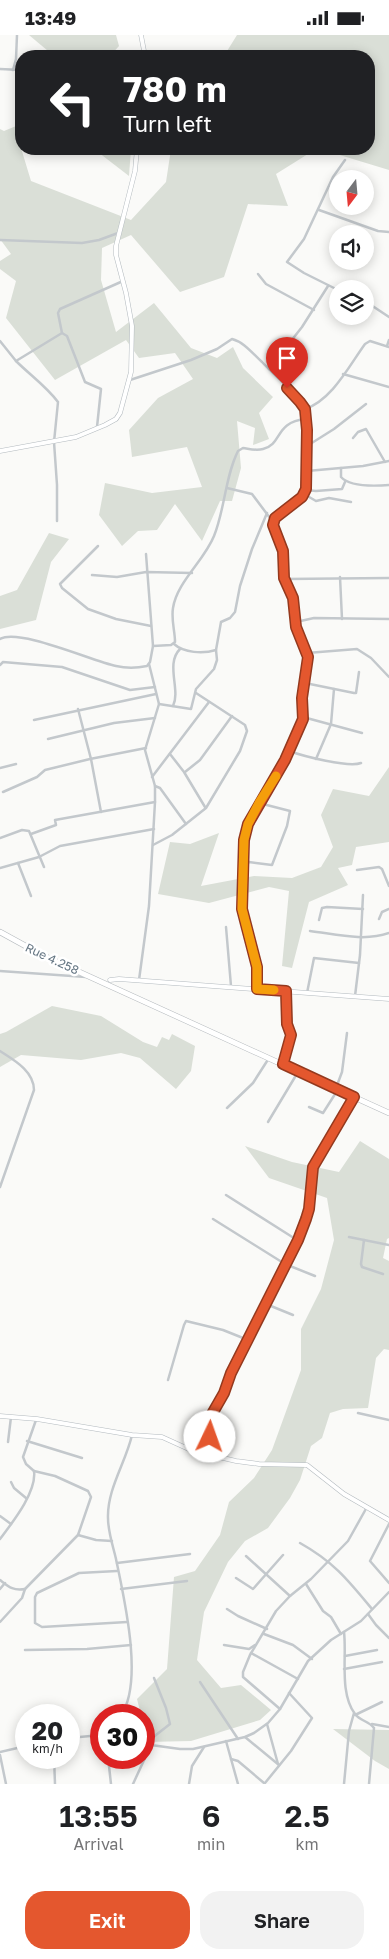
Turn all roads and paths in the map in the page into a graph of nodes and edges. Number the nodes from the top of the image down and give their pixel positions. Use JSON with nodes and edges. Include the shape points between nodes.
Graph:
{"nodes":[{"id":1,"x":17,"y":35,"type":"edge"},
{"id":2,"x":141,"y":35,"type":"edge"},
{"id":3,"x":16,"y":50,"type":"edge"},
{"id":4,"x":144,"y":50,"type":"edge"},
{"id":5,"x":15,"y":63,"type":"edge"},
{"id":6,"x":0,"y":69,"type":"edge"},
{"id":7,"x":13,"y":70,"type":"joint"},
{"id":8,"x":136,"y":155,"type":"edge"},
{"id":9,"x":344,"y":160,"type":"dead end"},
{"id":10,"x":319,"y":210,"type":"junction"},
{"id":11,"x":389,"y":232,"type":"edge"},
{"id":12,"x":118,"y":233,"type":"junction"},
{"id":13,"x":0,"y":239,"type":"edge"},
{"id":14,"x":258,"y":274,"type":"dead end"},
{"id":15,"x":123,"y":281,"type":"junction"},
{"id":16,"x":328,"y":286,"type":"joint"},
{"id":17,"x":374,"y":307,"type":"edge"},
{"id":18,"x":314,"y":309,"type":"junction"},
{"id":19,"x":389,"y":317,"type":"edge"},
{"id":20,"x":62,"y":333,"type":"junction"},
{"id":21,"x":0,"y":341,"type":"edge"},
{"id":22,"x":389,"y":341,"type":"edge"},
{"id":23,"x":388,"y":347,"type":"edge"},
{"id":24,"x":16,"y":361,"type":"junction"},
{"id":25,"x":269,"y":369,"type":"junction"},
{"id":26,"x":343,"y":374,"type":"junction"},
{"id":27,"x":130,"y":380,"type":"junction"},
{"id":28,"x":389,"y":387,"type":"edge"},
{"id":29,"x":366,"y":404,"type":"dead end"},
{"id":30,"x":305,"y":409,"type":"junction"},
{"id":31,"x":306,"y":419,"type":"junction"},
{"id":32,"x":97,"y":429,"type":"junction"},
{"id":33,"x":353,"y":437,"type":"dead end"},
{"id":34,"x":54,"y":442,"type":"junction"},
{"id":35,"x":307,"y":446,"type":"junction"},
{"id":36,"x":0,"y":451,"type":"edge"},
{"id":37,"x":387,"y":461,"type":"edge"},
{"id":38,"x":341,"y":468,"type":"junction"},
{"id":39,"x":307,"y":471,"type":"junction"},
{"id":40,"x":345,"y":482,"type":"junction"},
{"id":41,"x":389,"y":485,"type":"edge"},
{"id":42,"x":228,"y":488,"type":"junction"},
{"id":43,"x":306,"y":489,"type":"junction"},
{"id":44,"x":304,"y":494,"type":"junction"},
{"id":45,"x":351,"y":502,"type":"dead end"},
{"id":46,"x":267,"y":513,"type":"junction"},
{"id":47,"x":57,"y":521,"type":"dead end"},
{"id":48,"x":273,"y":522,"type":"junction"},
{"id":49,"x":98,"y":546,"type":"dead end"},
{"id":50,"x":146,"y":554,"type":"dead end"},
{"id":51,"x":146,"y":572,"type":"junction"},
{"id":52,"x":192,"y":573,"type":"junction"},
{"id":53,"x":92,"y":575,"type":"dead end"},
{"id":54,"x":340,"y":577,"type":"junction"},
{"id":55,"x":389,"y":578,"type":"edge"},
{"id":56,"x":285,"y":579,"type":"junction"},
{"id":57,"x":342,"y":619,"type":"junction"},
{"id":58,"x":389,"y":619,"type":"edge"},
{"id":59,"x":296,"y":623,"type":"junction"},
{"id":60,"x":151,"y":626,"type":"junction"},
{"id":61,"x":0,"y":639,"type":"edge"},
{"id":62,"x":174,"y":643,"type":"junction"},
{"id":63,"x":153,"y":646,"type":"junction"},
{"id":64,"x":180,"y":649,"type":"junction"},
{"id":65,"x":216,"y":650,"type":"junction"},
{"id":66,"x":307,"y":653,"type":"junction"},
{"id":67,"x":149,"y":664,"type":"junction"},
{"id":68,"x":0,"y":665,"type":"edge"},
{"id":69,"x":359,"y":672,"type":"dead end"},
{"id":70,"x":389,"y":677,"type":"edge"},
{"id":71,"x":305,"y":683,"type":"junction"},
{"id":72,"x":154,"y":687,"type":"junction"},
{"id":73,"x":334,"y":689,"type":"junction"},
{"id":74,"x":196,"y":693,"type":"junction"},
{"id":75,"x":156,"y":694,"type":"junction"},
{"id":76,"x":209,"y":702,"type":"junction"},
{"id":77,"x":159,"y":704,"type":"junction"},
{"id":78,"x":173,"y":706,"type":"junction"},
{"id":79,"x":78,"y":710,"type":"junction"},
{"id":80,"x":232,"y":716,"type":"junction"},
{"id":81,"x":303,"y":717,"type":"junction"},
{"id":82,"x":155,"y":718,"type":"junction"},
{"id":83,"x":34,"y":720,"type":"dead end"},
{"id":84,"x":331,"y":724,"type":"junction"},
{"id":85,"x":84,"y":731,"type":"junction"},
{"id":86,"x":362,"y":733,"type":"dead end"},
{"id":87,"x":48,"y":739,"type":"dead end"},
{"id":88,"x":146,"y":748,"type":"junction"},
{"id":89,"x":289,"y":751,"type":"junction"},
{"id":90,"x":170,"y":754,"type":"junction"},
{"id":91,"x":91,"y":759,"type":"junction"},
{"id":92,"x":316,"y":759,"type":"junction"},
{"id":93,"x":361,"y":763,"type":"dead end"},
{"id":94,"x":16,"y":764,"type":"dead end"},
{"id":95,"x":0,"y":768,"type":"edge"},
{"id":96,"x":185,"y":772,"type":"junction"},
{"id":97,"x":152,"y":777,"type":"junction"},
{"id":98,"x":155,"y":786,"type":"junction"},
{"id":99,"x":3,"y":793,"type":"dead end"},
{"id":100,"x":156,"y":802,"type":"junction"},
{"id":101,"x":259,"y":803,"type":"junction"},
{"id":102,"x":206,"y":808,"type":"junction"},
{"id":103,"x":101,"y":812,"type":"junction"},
{"id":104,"x":186,"y":824,"type":"junction"},
{"id":105,"x":154,"y":829,"type":"junction"},
{"id":106,"x":31,"y":834,"type":"junction"},
{"id":107,"x":0,"y":838,"type":"edge"},
{"id":108,"x":153,"y":845,"type":"junction"},
{"id":109,"x":39,"y":857,"type":"junction"},
{"id":110,"x":18,"y":863,"type":"junction"},
{"id":111,"x":243,"y":864,"type":"junction"},
{"id":112,"x":0,"y":866,"type":"edge"},
{"id":113,"x":44,"y":867,"type":"dead end"},
{"id":114,"x":357,"y":870,"type":"dead end"},
{"id":115,"x":389,"y":886,"type":"edge"},
{"id":116,"x":363,"y":895,"type":"dead end"},
{"id":117,"x":31,"y":897,"type":"dead end"},
{"id":118,"x":363,"y":909,"type":"junction"},
{"id":119,"x":389,"y":909,"type":"edge"},
{"id":120,"x":379,"y":919,"type":"dead end"},
{"id":121,"x":320,"y":920,"type":"dead end"},
{"id":122,"x":226,"y":927,"type":"dead end"},
{"id":123,"x":310,"y":931,"type":"dead end"},
{"id":124,"x":0,"y":932,"type":"edge"},
{"id":125,"x":389,"y":933,"type":"edge"},
{"id":126,"x":361,"y":937,"type":"junction"},
{"id":127,"x":359,"y":963,"type":"junction"},
{"id":128,"x":0,"y":971,"type":"edge"},
{"id":129,"x":89,"y":977,"type":"junction"},
{"id":130,"x":139,"y":981,"type":"junction"},
{"id":131,"x":107,"y":982,"type":"junction"},
{"id":132,"x":231,"y":986,"type":"junction"},
{"id":133,"x":257,"y":989,"type":"junction"},
{"id":134,"x":286,"y":991,"type":"junction"},
{"id":135,"x":307,"y":993,"type":"junction"},
{"id":136,"x":355,"y":996,"type":"junction"},
{"id":137,"x":389,"y":999,"type":"edge"},
{"id":138,"x":347,"y":1033,"type":"dead end"},
{"id":139,"x":0,"y":1051,"type":"edge"},
{"id":140,"x":269,"y":1058,"type":"junction"},
{"id":141,"x":283,"y":1064,"type":"junction"},
{"id":142,"x":298,"y":1071,"type":"junction"},
{"id":143,"x":336,"y":1089,"type":"junction"},
{"id":144,"x":354,"y":1097,"type":"junction"},
{"id":145,"x":309,"y":1107,"type":"dead end"},
{"id":146,"x":227,"y":1108,"type":"dead end"},
{"id":147,"x":389,"y":1113,"type":"edge"},
{"id":148,"x":268,"y":1122,"type":"dead end"},
{"id":149,"x":0,"y":1187,"type":"edge"},
{"id":150,"x":226,"y":1195,"type":"dead end"},
{"id":151,"x":213,"y":1219,"type":"dead end"},
{"id":152,"x":349,"y":1237,"type":"dead end"},
{"id":153,"x":298,"y":1240,"type":"junction"},
{"id":154,"x":364,"y":1240,"type":"junction"},
{"id":155,"x":389,"y":1245,"type":"edge"},
{"id":156,"x":285,"y":1265,"type":"junction"},
{"id":157,"x":383,"y":1274,"type":"dead end"},
{"id":158,"x":315,"y":1276,"type":"dead end"},
{"id":159,"x":266,"y":1304,"type":"junction"},
{"id":160,"x":293,"y":1315,"type":"dead end"},
{"id":161,"x":248,"y":1340,"type":"junction"},
{"id":162,"x":168,"y":1380,"type":"dead end"},
{"id":163,"x":358,"y":1413,"type":"dead end"},
{"id":164,"x":0,"y":1416,"type":"edge"},
{"id":165,"x":11,"y":1417,"type":"junction"},
{"id":166,"x":37,"y":1419,"type":"junction"},
{"id":167,"x":389,"y":1420,"type":"edge"},
{"id":168,"x":132,"y":1435,"type":"junction"},
{"id":169,"x":27,"y":1441,"type":"junction"},
{"id":170,"x":8,"y":1442,"type":"dead end"},
{"id":171,"x":209,"y":1455,"type":"junction"},
{"id":172,"x":82,"y":1458,"type":"dead end"},
{"id":173,"x":34,"y":1471,"type":"junction"},
{"id":174,"x":11,"y":1482,"type":"dead end"},
{"id":175,"x":26,"y":1499,"type":"junction"},
{"id":176,"x":367,"y":1507,"type":"junction"},
{"id":177,"x":0,"y":1516,"type":"edge"},
{"id":178,"x":389,"y":1520,"type":"edge"},
{"id":179,"x":11,"y":1524,"type":"junction"},
{"id":180,"x":389,"y":1524,"type":"edge"},
{"id":181,"x":78,"y":1535,"type":"junction"},
{"id":182,"x":0,"y":1539,"type":"edge"},
{"id":183,"x":112,"y":1541,"type":"junction"},
{"id":184,"x":300,"y":1543,"type":"dead end"},
{"id":185,"x":190,"y":1554,"type":"dead end"},
{"id":186,"x":283,"y":1555,"type":"dead end"},
{"id":187,"x":246,"y":1556,"type":"dead end"},
{"id":188,"x":329,"y":1561,"type":"junction"},
{"id":189,"x":117,"y":1563,"type":"junction"},
{"id":190,"x":117,"y":1571,"type":"junction"},
{"id":191,"x":266,"y":1574,"type":"junction"},
{"id":192,"x":236,"y":1578,"type":"dead end"},
{"id":193,"x":0,"y":1580,"type":"edge"},
{"id":194,"x":187,"y":1581,"type":"dead end"},
{"id":195,"x":4,"y":1583,"type":"junction"},
{"id":196,"x":389,"y":1583,"type":"edge"},
{"id":197,"x":306,"y":1584,"type":"junction"},
{"id":198,"x":0,"y":1589,"type":"edge"},
{"id":199,"x":25,"y":1589,"type":"junction"},
{"id":200,"x":121,"y":1589,"type":"junction"},
{"id":201,"x":389,"y":1592,"type":"edge"},
{"id":202,"x":290,"y":1596,"type":"junction"},
{"id":203,"x":387,"y":1596,"type":"edge"},
{"id":204,"x":227,"y":1609,"type":"dead end"},
{"id":205,"x":372,"y":1609,"type":"junction"},
{"id":206,"x":368,"y":1614,"type":"junction"},
{"id":207,"x":0,"y":1622,"type":"edge"},
{"id":208,"x":127,"y":1622,"type":"junction"},
{"id":209,"x":267,"y":1629,"type":"junction"},
{"id":210,"x":343,"y":1633,"type":"junction"},
{"id":211,"x":264,"y":1634,"type":"junction"},
{"id":212,"x":389,"y":1637,"type":"edge"},
{"id":213,"x":256,"y":1644,"type":"junction"},
{"id":214,"x":131,"y":1645,"type":"junction"},
{"id":215,"x":224,"y":1645,"type":"dead end"},
{"id":216,"x":25,"y":1650,"type":"dead end"},
{"id":217,"x":377,"y":1650,"type":"dead end"},
{"id":218,"x":251,"y":1653,"type":"junction"},
{"id":219,"x":345,"y":1656,"type":"junction"},
{"id":220,"x":312,"y":1659,"type":"junction"},
{"id":221,"x":382,"y":1662,"type":"dead end"},
{"id":222,"x":344,"y":1669,"type":"junction"},
{"id":223,"x":154,"y":1678,"type":"dead end"},
{"id":224,"x":298,"y":1679,"type":"junction"},
{"id":225,"x":200,"y":1682,"type":"dead end"},
{"id":226,"x":289,"y":1693,"type":"junction"},
{"id":227,"x":382,"y":1702,"type":"dead end"},
{"id":228,"x":128,"y":1704,"type":"edge"},
{"id":229,"x":280,"y":1709,"type":"junction"},
{"id":230,"x":355,"y":1714,"type":"junction"},
{"id":231,"x":267,"y":1724,"type":"junction"},
{"id":232,"x":372,"y":1724,"type":"junction"},
{"id":233,"x":389,"y":1727,"type":"edge"},
{"id":234,"x":155,"y":1735,"type":"edge"},
{"id":235,"x":244,"y":1737,"type":"junction"},
{"id":236,"x":238,"y":1739,"type":"junction"},
{"id":237,"x":226,"y":1741,"type":"junction"},
{"id":238,"x":155,"y":1746,"type":"edge"},
{"id":239,"x":204,"y":1747,"type":"junction"},
{"id":240,"x":15,"y":1749,"type":"edge"},
{"id":241,"x":0,"y":1754,"type":"edge"},
{"id":242,"x":231,"y":1759,"type":"junction"},
{"id":243,"x":279,"y":1765,"type":"junction"},
{"id":244,"x":54,"y":1769,"type":"edge"},
{"id":245,"x":109,"y":1769,"type":"edge"},
{"id":246,"x":140,"y":1769,"type":"edge"},
{"id":247,"x":6,"y":1784,"type":"edge"},
{"id":248,"x":55,"y":1784,"type":"edge"},
{"id":249,"x":111,"y":1784,"type":"edge"},
{"id":250,"x":133,"y":1784,"type":"edge"},
{"id":251,"x":188,"y":1784,"type":"edge"},
{"id":252,"x":238,"y":1784,"type":"edge"},
{"id":253,"x":265,"y":1784,"type":"edge"},
{"id":254,"x":344,"y":1784,"type":"edge"},
{"id":255,"x":369,"y":1784,"type":"edge"}],
"edges":[{"from":1,"to":3,"type":"street"},
{"from":2,"to":4,"type":"street"},
{"from":5,"to":7,"type":"street"},
{"from":6,"to":7,"type":"street"},
{"from":8,"to":12,"type":"street"},
{"from":9,"to":10,"type":"street"},
{"from":10,"to":11,"type":"street"},
{"from":10,"to":16,"type":"street","via":[[287,263]]},
{"from":12,"to":13,"type":"street","via":[[82,243]]},
{"from":12,"to":15,"type":"street","via":[[116,255]]},
{"from":14,"to":18,"type":"street","via":[[266,285]]},
{"from":15,"to":20,"type":"street","via":[[60,309]]},
{"from":15,"to":27,"type":"street","via":[[132,326]]},
{"from":16,"to":18,"type":"street"},
{"from":17,"to":19,"type":"street"},
{"from":18,"to":25,"type":"street"},
{"from":20,"to":24,"type":"street"},
{"from":20,"to":32,"type":"street","via":[[67,336],[85,382],[101,389]]},
{"from":21,"to":24,"type":"street"},
{"from":22,"to":23,"type":"street"},
{"from":23,"to":26,"type":"street","via":[[370,341]]},
{"from":24,"to":34,"type":"street","via":[[58,402]]},
{"from":25,"to":27,"type":"street","via":[[232,339],[191,360]]},
{"from":25,"to":30,"type":"street"},
{"from":26,"to":28,"type":"street"},
{"from":26,"to":30,"type":"street","via":[[317,403]]},
{"from":27,"to":32,"type":"street","via":[[116,419]]},
{"from":29,"to":35,"type":"street"},
{"from":30,"to":31,"type":"street"},
{"from":31,"to":35,"type":"street"},
{"from":31,"to":42,"type":"street","via":[[288,424],[266,448],[241,449],[236,454]]},
{"from":32,"to":34,"type":"street"},
{"from":33,"to":37,"type":"street","via":[[366,429]]},
{"from":34,"to":36,"type":"street"},
{"from":34,"to":47,"type":"street"},
{"from":35,"to":39,"type":"street"},
{"from":37,"to":38,"type":"street"},
{"from":38,"to":39,"type":"street"},
{"from":38,"to":40,"type":"street"},
{"from":39,"to":43,"type":"street"},
{"from":40,"to":41,"type":"street"},
{"from":40,"to":43,"type":"street","via":[[342,489]]},
{"from":42,"to":46,"type":"street","via":[[252,494]]},
{"from":42,"to":52,"type":"street","via":[[214,536]]},
{"from":43,"to":44,"type":"street"},
{"from":44,"to":45,"type":"street","via":[[316,501],[329,498]]},
{"from":44,"to":48,"type":"street"},
{"from":46,"to":48,"type":"street"},
{"from":46,"to":65,"type":"street","via":[[240,586],[235,612],[221,621]]},
{"from":48,"to":56,"type":"street","via":[[283,551]]},
{"from":49,"to":60,"type":"street","via":[[60,584],[62,588],[88,609]]},
{"from":50,"to":51,"type":"street"},
{"from":51,"to":52,"type":"street"},
{"from":51,"to":53,"type":"street","via":[[117,577]]},
{"from":51,"to":60,"type":"street"},
{"from":52,"to":62,"type":"street","via":[[179,589],[173,607]]},
{"from":54,"to":55,"type":"street"},
{"from":54,"to":56,"type":"street"},
{"from":54,"to":57,"type":"street"},
{"from":56,"to":59,"type":"street","via":[[293,598]]},
{"from":57,"to":58,"type":"street"},
{"from":57,"to":59,"type":"street","via":[[314,618]]},
{"from":59,"to":66,"type":"street"},
{"from":60,"to":63,"type":"street"},
{"from":61,"to":67,"type":"street","via":[[10,636],[42,642],[116,666],[144,667]]},
{"from":62,"to":63,"type":"street"},
{"from":62,"to":64,"type":"street"},
{"from":63,"to":67,"type":"street"},
{"from":64,"to":65,"type":"street","via":[[206,653]]},
{"from":64,"to":78,"type":"street","via":[[174,665],[176,699]]},
{"from":65,"to":74,"type":"street","via":[[214,669]]},
{"from":66,"to":70,"type":"street","via":[[357,649]]},
{"from":66,"to":71,"type":"street"},
{"from":67,"to":72,"type":"street"},
{"from":68,"to":72,"type":"street","via":[[3,661],[62,667],[130,690]]},
{"from":69,"to":73,"type":"street","via":[[356,693]]},
{"from":71,"to":73,"type":"street"},
{"from":71,"to":81,"type":"street"},
{"from":72,"to":75,"type":"street"},
{"from":73,"to":84,"type":"street"},
{"from":74,"to":76,"type":"street"},
{"from":74,"to":78,"type":"street","via":[[191,709]]},
{"from":75,"to":77,"type":"street"},
{"from":75,"to":79,"type":"street"},
{"from":76,"to":80,"type":"street"},
{"from":76,"to":90,"type":"street"},
{"from":77,"to":78,"type":"street"},
{"from":77,"to":82,"type":"street"},
{"from":79,"to":83,"type":"street"},
{"from":79,"to":85,"type":"street"},
{"from":80,"to":96,"type":"street","via":[[200,760]]},
{"from":80,"to":102,"type":"street","via":[[245,725],[247,731],[240,751]]},
{"from":81,"to":84,"type":"street"},
{"from":81,"to":89,"type":"street"},
{"from":82,"to":85,"type":"street"},
{"from":82,"to":88,"type":"street"},
{"from":84,"to":86,"type":"street"},
{"from":84,"to":92,"type":"street"},
{"from":85,"to":87,"type":"street"},
{"from":85,"to":91,"type":"street"},
{"from":88,"to":91,"type":"street"},
{"from":88,"to":97,"type":"street"},
{"from":89,"to":92,"type":"street"},
{"from":89,"to":101,"type":"street"},
{"from":90,"to":96,"type":"street"},
{"from":90,"to":97,"type":"street"},
{"from":91,"to":99,"type":"street","via":[[45,770]]},
{"from":91,"to":103,"type":"street"},
{"from":92,"to":93,"type":"street","via":[[350,765]]},
{"from":94,"to":95,"type":"street"},
{"from":96,"to":102,"type":"street"},
{"from":97,"to":98,"type":"street"},
{"from":98,"to":100,"type":"street"},
{"from":98,"to":104,"type":"street","via":[[160,788]]},
{"from":100,"to":103,"type":"street"},
{"from":100,"to":105,"type":"street"},
{"from":101,"to":111,"type":"street","via":[[248,824]]},
{"from":101,"to":111,"type":"street","via":[[290,811],[287,826],[272,865]]},
{"from":102,"to":104,"type":"street"},
{"from":103,"to":106,"type":"street","via":[[55,820],[56,825]]},
{"from":104,"to":108,"type":"street"},
{"from":105,"to":108,"type":"street"},
{"from":105,"to":109,"type":"street","via":[[60,846]]},
{"from":106,"to":107,"type":"street","via":[[24,829]]},
{"from":106,"to":109,"type":"street"},
{"from":108,"to":130,"type":"street"},
{"from":109,"to":110,"type":"street"},
{"from":109,"to":113,"type":"street"},
{"from":110,"to":112,"type":"street"},
{"from":110,"to":117,"type":"street"},
{"from":111,"to":133,"type":"street","via":[[242,909],[257,967]]},
{"from":114,"to":115,"type":"street","via":[[379,867]]},
{"from":116,"to":118,"type":"street"},
{"from":118,"to":121,"type":"street","via":[[327,907],[322,909]]},
{"from":118,"to":126,"type":"street"},
{"from":119,"to":120,"type":"street","via":[[382,912]]},
{"from":122,"to":132,"type":"street"},
{"from":123,"to":126,"type":"street"},
{"from":124,"to":129,"type":"highway","name":"Rue 4.258"},
{"from":125,"to":126,"type":"street"},
{"from":126,"to":127,"type":"street"},
{"from":127,"to":135,"type":"street","via":[[314,958]]},
{"from":127,"to":136,"type":"street"},
{"from":128,"to":129,"type":"street"},
{"from":129,"to":131,"type":"highway","name":"Rue 4.258"},
{"from":130,"to":131,"type":"street","via":[[119,979]]},
{"from":130,"to":132,"type":"street"},
{"from":131,"to":140,"type":"highway","name":"Rue 4.258"},
{"from":132,"to":133,"type":"street"},
{"from":133,"to":134,"type":"street"},
{"from":134,"to":135,"type":"street"},
{"from":134,"to":141,"type":"street","via":[[287,1024],[291,1035]]},
{"from":135,"to":136,"type":"street"},
{"from":136,"to":137,"type":"street"},
{"from":138,"to":143,"type":"street","via":[[342,1072]]},
{"from":139,"to":149,"type":"street","via":[[30,1075],[34,1090]]},
{"from":140,"to":141,"type":"highway","name":"Rue 4.258"},
{"from":140,"to":146,"type":"street","via":[[253,1083]]},
{"from":141,"to":142,"type":"highway","name":"Rue 4.258"},
{"from":142,"to":143,"type":"highway","name":"Rue 4.258"},
{"from":142,"to":148,"type":"street"},
{"from":143,"to":144,"type":"highway","name":"Rue 4.258"},
{"from":143,"to":145,"type":"street","via":[[323,1113]]},
{"from":144,"to":147,"type":"highway","name":"Rue 4.258"},
{"from":144,"to":153,"type":"street","via":[[313,1167],[308,1214]]},
{"from":150,"to":153,"type":"street"},
{"from":151,"to":156,"type":"street"},
{"from":152,"to":154,"type":"street"},
{"from":153,"to":156,"type":"street"},
{"from":154,"to":155,"type":"street"},
{"from":154,"to":157,"type":"street","via":[[362,1267]]},
{"from":156,"to":158,"type":"street"},
{"from":156,"to":159,"type":"street"},
{"from":159,"to":160,"type":"street"},
{"from":159,"to":161,"type":"street"},
{"from":161,"to":162,"type":"street","via":[[186,1321]]},
{"from":161,"to":171,"type":"street","via":[[208,1421]]},
{"from":163,"to":167,"type":"street"},
{"from":164,"to":165,"type":"street"},
{"from":165,"to":166,"type":"street"},
{"from":165,"to":170,"type":"street"},
{"from":166,"to":168,"type":"street"},
{"from":166,"to":169,"type":"street"},
{"from":168,"to":171,"type":"street","via":[[162,1437]]},
{"from":168,"to":183,"type":"street","via":[[109,1505]]},
{"from":169,"to":172,"type":"street"},
{"from":169,"to":173,"type":"street","via":[[24,1460]]},
{"from":171,"to":176,"type":"street","via":[[252,1463],[307,1465],[344,1494]]},
{"from":173,"to":175,"type":"street","via":[[32,1488]]},
{"from":173,"to":181,"type":"street","via":[[55,1476],[88,1491],[90,1494]]},
{"from":174,"to":175,"type":"street"},
{"from":175,"to":179,"type":"street"},
{"from":176,"to":178,"type":"street"},
{"from":176,"to":188,"type":"street","via":[[348,1541]]},
{"from":177,"to":179,"type":"street"},
{"from":179,"to":182,"type":"street"},
{"from":180,"to":196,"type":"street","via":[[370,1561]]},
{"from":181,"to":183,"type":"street"},
{"from":181,"to":199,"type":"street"},
{"from":183,"to":189,"type":"street"},
{"from":184,"to":188,"type":"street"},
{"from":185,"to":189,"type":"street"},
{"from":186,"to":191,"type":"street"},
{"from":187,"to":191,"type":"street"},
{"from":188,"to":197,"type":"street"},
{"from":188,"to":205,"type":"street"},
{"from":189,"to":190,"type":"street"},
{"from":190,"to":200,"type":"street"},
{"from":190,"to":208,"type":"street","via":[[79,1573],[38,1593],[35,1597],[35,1623],[42,1627]]},
{"from":191,"to":192,"type":"street","via":[[253,1589]]},
{"from":191,"to":202,"type":"street"},
{"from":193,"to":195,"type":"street"},
{"from":194,"to":200,"type":"street"},
{"from":195,"to":198,"type":"street"},
{"from":195,"to":199,"type":"street","via":[[15,1591]]},
{"from":197,"to":202,"type":"street"},
{"from":197,"to":210,"type":"street","via":[[323,1611]]},
{"from":199,"to":207,"type":"street","via":[[22,1598]]},
{"from":200,"to":208,"type":"street"},
{"from":201,"to":203,"type":"street"},
{"from":202,"to":209,"type":"street","via":[[276,1611]]},
{"from":203,"to":205,"type":"street"},
{"from":204,"to":209,"type":"street"},
{"from":205,"to":206,"type":"street"},
{"from":206,"to":210,"type":"street"},
{"from":206,"to":212,"type":"street"},
{"from":208,"to":214,"type":"street"},
{"from":209,"to":211,"type":"street"},
{"from":210,"to":219,"type":"street"},
{"from":210,"to":220,"type":"street"},
{"from":211,"to":213,"type":"street"},
{"from":211,"to":220,"type":"street","via":[[296,1647]]},
{"from":213,"to":215,"type":"street","via":[[249,1649]]},
{"from":213,"to":218,"type":"street"},
{"from":214,"to":216,"type":"street"},
{"from":214,"to":228,"type":"street","via":[[132,1688]]},
{"from":217,"to":219,"type":"street"},
{"from":218,"to":224,"type":"street"},
{"from":218,"to":229,"type":"street","via":[[243,1675]]},
{"from":219,"to":222,"type":"street"},
{"from":220,"to":224,"type":"street"},
{"from":221,"to":222,"type":"street"},
{"from":222,"to":230,"type":"street"},
{"from":223,"to":234,"type":"street","via":[[170,1723]]},
{"from":224,"to":226,"type":"street"},
{"from":225,"to":236,"type":"street"},
{"from":226,"to":229,"type":"street"},
{"from":226,"to":243,"type":"street","via":[[312,1718]]},
{"from":227,"to":230,"type":"street"},
{"from":229,"to":231,"type":"street"},
{"from":230,"to":232,"type":"street"},
{"from":230,"to":254,"type":"street","via":[[349,1731]]},
{"from":231,"to":235,"type":"street"},
{"from":231,"to":243,"type":"street"},
{"from":232,"to":233,"type":"street"},
{"from":232,"to":255,"type":"street"},
{"from":235,"to":236,"type":"street"},
{"from":235,"to":243,"type":"street"},
{"from":236,"to":237,"type":"street"},
{"from":237,"to":239,"type":"street"},
{"from":237,"to":242,"type":"street"},
{"from":238,"to":239,"type":"street","via":[[180,1749]]},
{"from":239,"to":251,"type":"street","via":[[192,1766]]},
{"from":240,"to":241,"type":"street"},
{"from":241,"to":247,"type":"street"},
{"from":242,"to":252,"type":"street"},
{"from":242,"to":253,"type":"street","via":[[238,1761]]},
{"from":243,"to":253,"type":"street"},
{"from":244,"to":248,"type":"street"},
{"from":245,"to":249,"type":"street"},
{"from":246,"to":250,"type":"street"}]}
